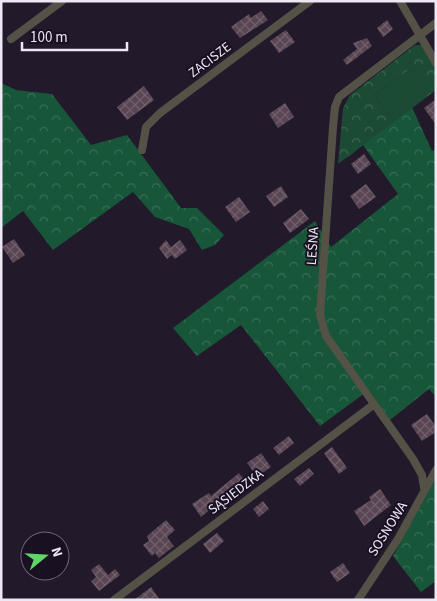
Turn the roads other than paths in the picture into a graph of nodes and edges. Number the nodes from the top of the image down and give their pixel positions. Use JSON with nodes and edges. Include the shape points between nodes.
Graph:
{"nodes":[{"id":1,"x":62,"y":1,"type":"edge"},
{"id":2,"x":310,"y":1,"type":"edge"},
{"id":3,"x":400,"y":1,"type":"edge"},
{"id":4,"x":436,"y":22,"type":"edge"},
{"id":5,"x":420,"y":35,"type":"junction"},
{"id":6,"x":11,"y":39,"type":"dead end"},
{"id":7,"x":436,"y":63,"type":"edge"},
{"id":8,"x":142,"y":150,"type":"dead end"},
{"id":9,"x":372,"y":405,"type":"junction"},
{"id":10,"x":436,"y":470,"type":"edge"},
{"id":11,"x":424,"y":488,"type":"junction"},
{"id":12,"x":114,"y":600,"type":"edge"},
{"id":13,"x":358,"y":600,"type":"edge"}],
"edges":[{"from":1,"to":6,"type":"street"},
{"from":2,"to":8,"type":"street","name":"ZACISZE","via":[[160,113],[146,127]]},
{"from":3,"to":5,"type":"street"},
{"from":4,"to":5,"type":"street","name":"LEŚNA"},
{"from":5,"to":7,"type":"street"},
{"from":5,"to":9,"type":"street","name":"LEŚNA","via":[[343,92],[335,107],[320,315],[326,336]]},
{"from":9,"to":11,"type":"street","name":"LEŚNA","via":[[413,459],[422,475]]},
{"from":9,"to":12,"type":"street","name":"SĄSIEDZKA"},
{"from":10,"to":11,"type":"street","name":"SOSNOWA"},
{"from":11,"to":13,"type":"street","name":"SOSNOWA","via":[[423,496],[408,522]]}]}
